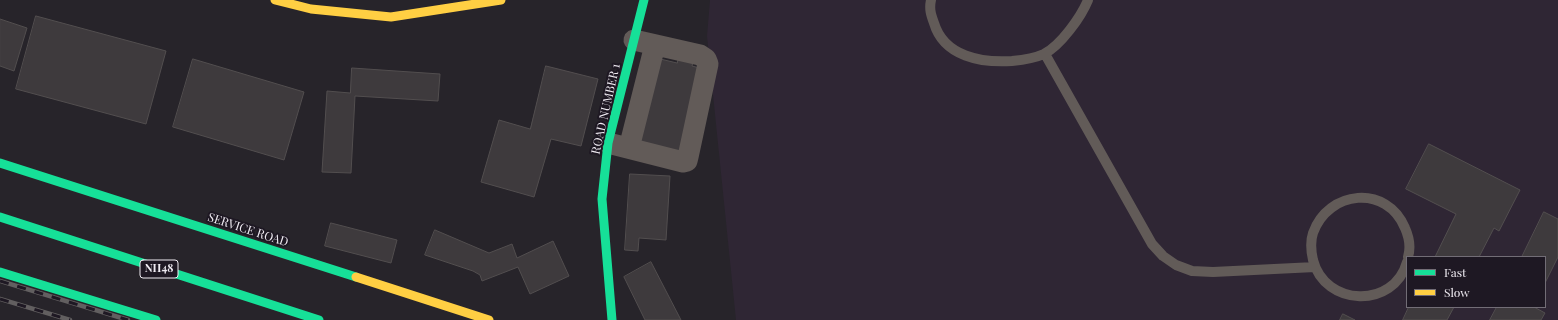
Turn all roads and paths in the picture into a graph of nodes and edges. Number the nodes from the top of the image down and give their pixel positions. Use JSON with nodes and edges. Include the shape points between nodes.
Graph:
{"nodes":[{"id":1,"x":275,"y":0,"type":"edge"},
{"id":2,"x":501,"y":0,"type":"edge"},
{"id":3,"x":644,"y":0,"type":"edge"},
{"id":4,"x":931,"y":0,"type":"edge"},
{"id":5,"x":1088,"y":0,"type":"edge"},
{"id":6,"x":463,"y":3,"type":"edge"},
{"id":7,"x":634,"y":40,"type":"junction"},
{"id":8,"x":654,"y":45,"type":"junction"},
{"id":9,"x":1045,"y":54,"type":"junction"},
{"id":10,"x":608,"y":143,"type":"junction"},
{"id":11,"x":629,"y":148,"type":"junction"},
{"id":12,"x":0,"y":163,"type":"edge"},
{"id":13,"x":0,"y":218,"type":"edge"},
{"id":14,"x":1408,"y":256,"type":"edge"},
{"id":15,"x":1315,"y":267,"type":"junction"},
{"id":16,"x":1406,"y":268,"type":"edge"},
{"id":17,"x":0,"y":272,"type":"edge"},
{"id":18,"x":156,"y":320,"type":"edge"},
{"id":19,"x":319,"y":320,"type":"edge"},
{"id":20,"x":489,"y":320,"type":"edge"},
{"id":21,"x":612,"y":320,"type":"edge"}],
"edges":[{"from":1,"to":6,"type":"main road","via":[[311,10],[391,17]]},
{"from":2,"to":6,"type":"main road"},
{"from":3,"to":7,"type":"main road","name":"ROAD NUMBER 1"},
{"from":4,"to":9,"type":"lane","via":[[929,8],[936,31],[948,47],[970,58],[992,62],[1022,60]]},
{"from":5,"to":9,"type":"lane","via":[[1064,37]]},
{"from":7,"to":8,"type":"street"},
{"from":7,"to":10,"type":"main road","name":"ROAD NUMBER 1"},
{"from":8,"to":11,"type":"street"},
{"from":8,"to":11,"type":"street","via":[[700,55],[707,60],[688,158],[683,162]]},
{"from":9,"to":15,"type":"lane","via":[[1152,244],[1163,256],[1176,265],[1192,271]]},
{"from":10,"to":11,"type":"street"},
{"from":10,"to":21,"type":"main road","name":"ROAD NUMBER 1","via":[[602,199]]},
{"from":12,"to":20,"type":"main road","name":"SERVICE ROAD"},
{"from":13,"to":19,"type":"main road","number":"NH48"},
{"from":14,"to":15,"type":"lane","via":[[1409,236],[1392,208],[1378,200],[1362,197],[1345,200],[1330,207],[1319,219],[1312,234],[1311,251]]},
{"from":15,"to":16,"type":"lane","via":[[1324,281],[1336,291],[1351,296],[1368,296],[1383,291],[1396,282]]},
{"from":17,"to":18,"type":"main road"}]}
